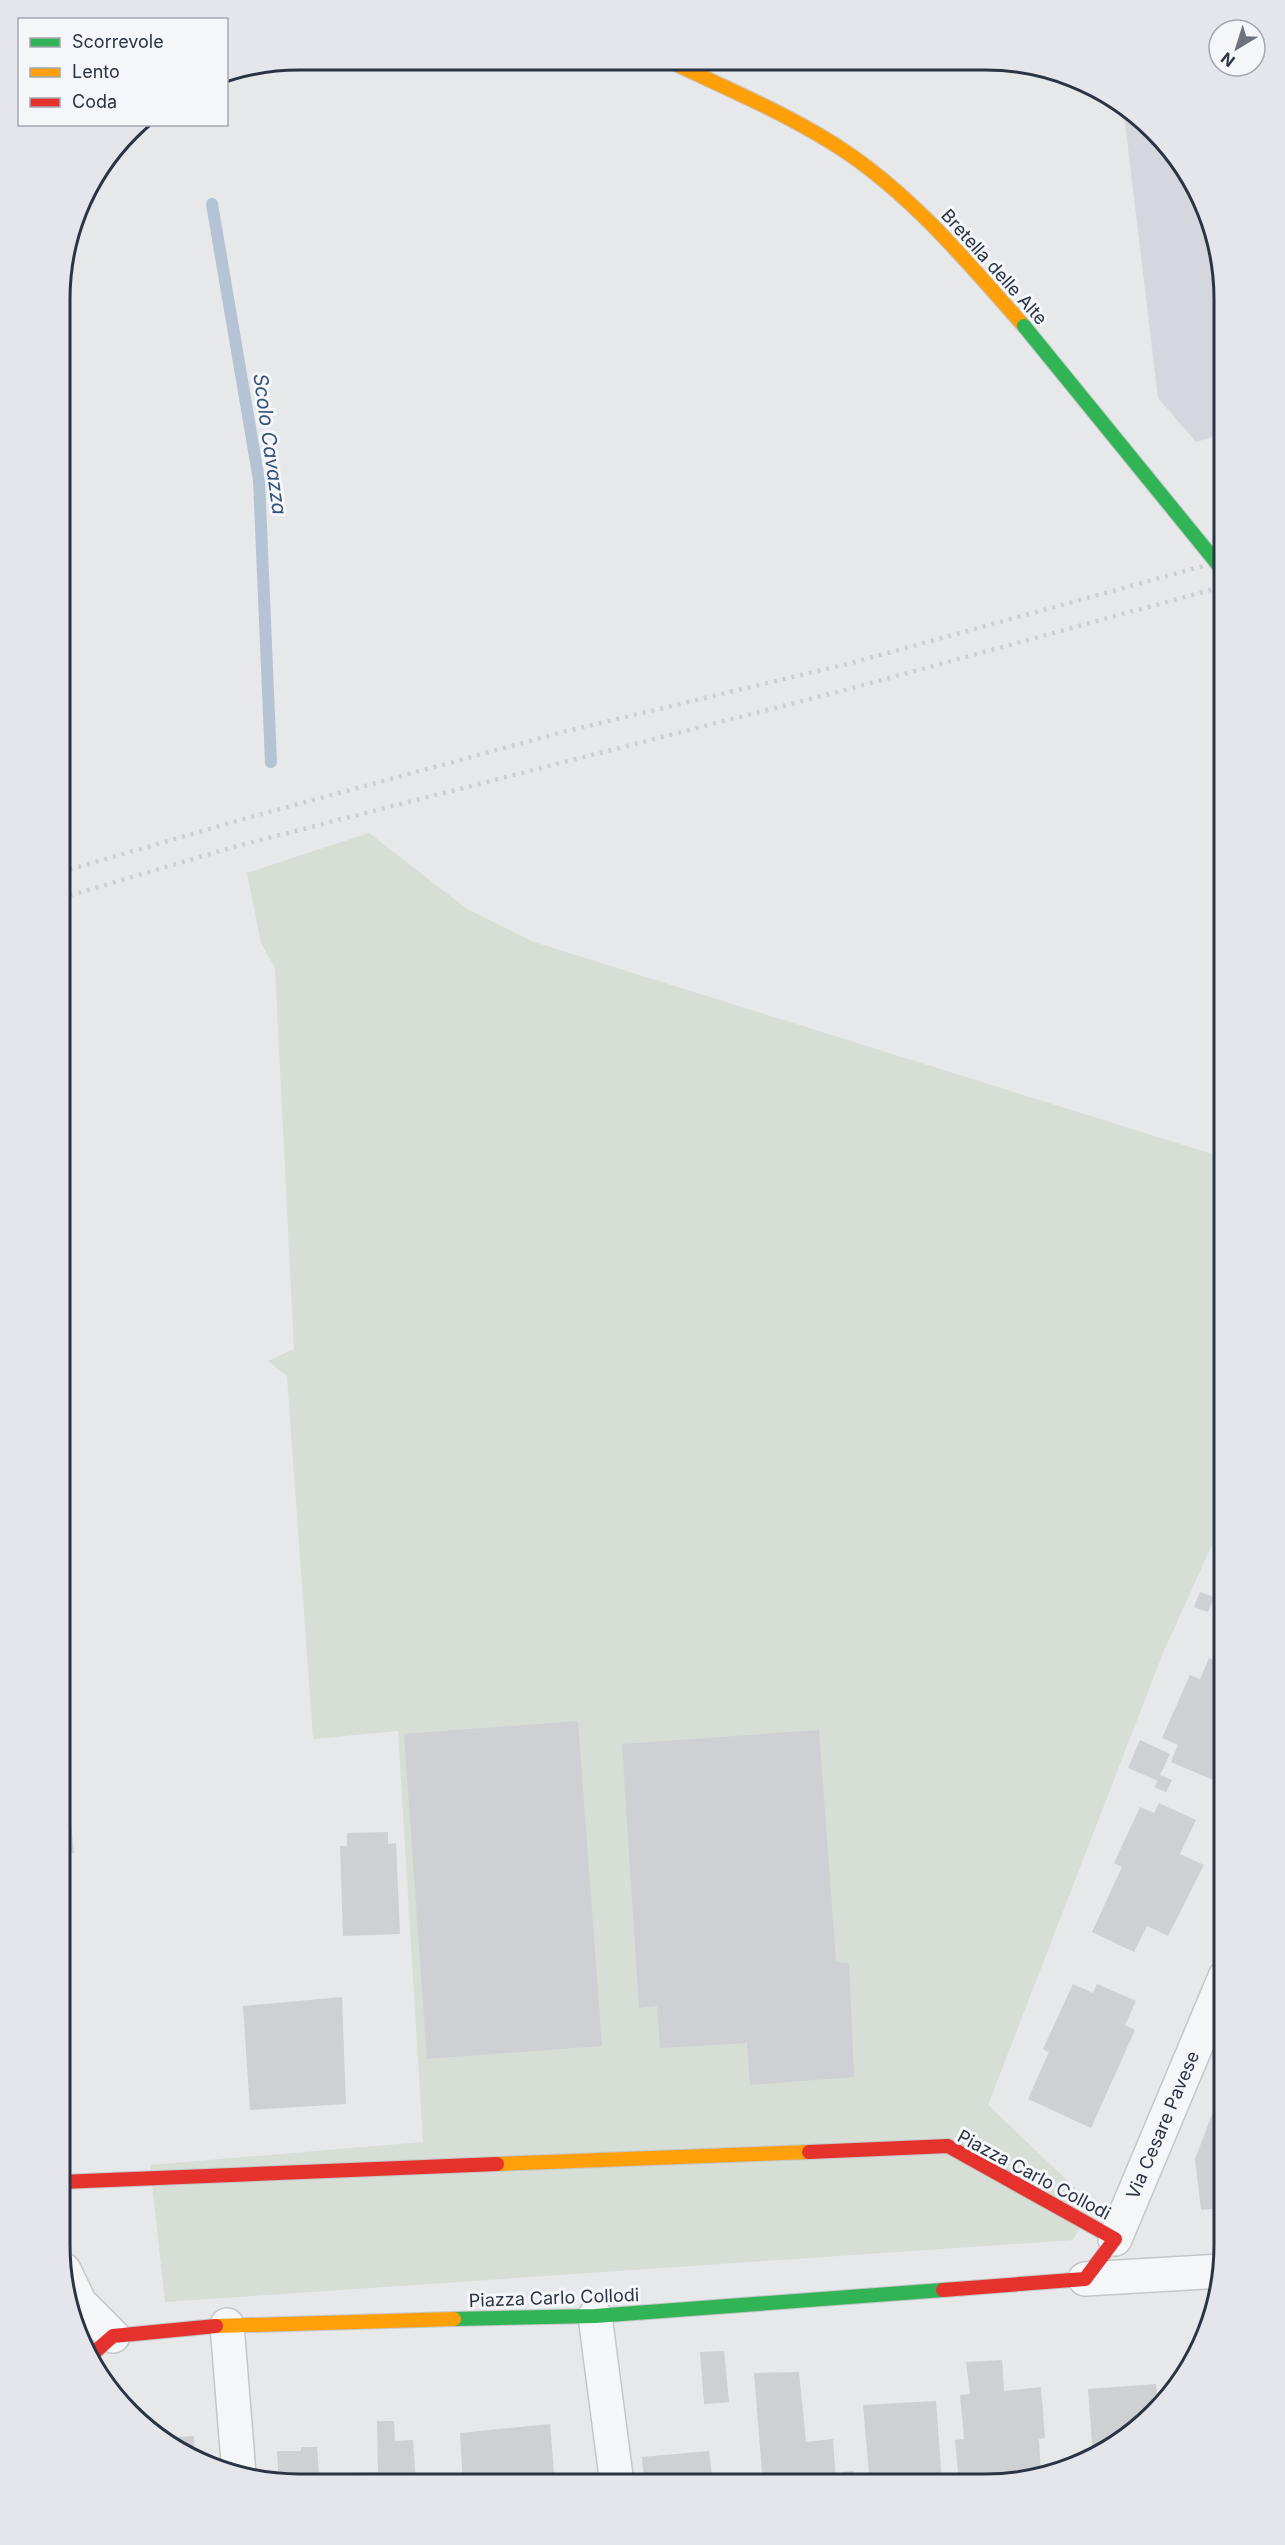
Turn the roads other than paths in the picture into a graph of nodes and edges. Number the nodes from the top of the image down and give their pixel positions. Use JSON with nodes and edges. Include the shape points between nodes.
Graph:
{"nodes":[{"id":1,"x":688,"y":70,"type":"edge"},
{"id":2,"x":1214,"y":559,"type":"edge"},
{"id":3,"x":1214,"y":2003,"type":"edge"},
{"id":4,"x":70,"y":2182,"type":"edge"},
{"id":5,"x":1114,"y":2239,"type":"junction"},
{"id":6,"x":1213,"y":2272,"type":"edge"},
{"id":7,"x":1085,"y":2280,"type":"junction"},
{"id":8,"x":76,"y":2293,"type":"edge"},
{"id":9,"x":596,"y":2316,"type":"junction"},
{"id":10,"x":227,"y":2325,"type":"junction"},
{"id":11,"x":101,"y":2347,"type":"edge"},
{"id":12,"x":237,"y":2466,"type":"edge"},
{"id":13,"x":616,"y":2474,"type":"edge"}],
"edges":[{"from":1,"to":2,"type":"street","name":"Bretella delle Alte","bridge":true,"via":[[773,111],[849,154],[928,218],[1024,326]]},
{"from":3,"to":5,"type":"street","name":"Via Cesare Pavese"},
{"from":4,"to":5,"type":"street","name":"Piazza Carlo Collodi","via":[[948,2146]]},
{"from":5,"to":7,"type":"street","name":"Piazza Carlo Collodi"},
{"from":6,"to":7,"type":"street"},
{"from":7,"to":9,"type":"street","name":"Piazza Carlo Collodi"},
{"from":8,"to":11,"type":"street"},
{"from":9,"to":10,"type":"street","name":"Piazza Carlo Collodi"},
{"from":9,"to":13,"type":"street"},
{"from":10,"to":11,"type":"street","name":"Piazza Carlo Collodi"},
{"from":10,"to":12,"type":"street"}]}
